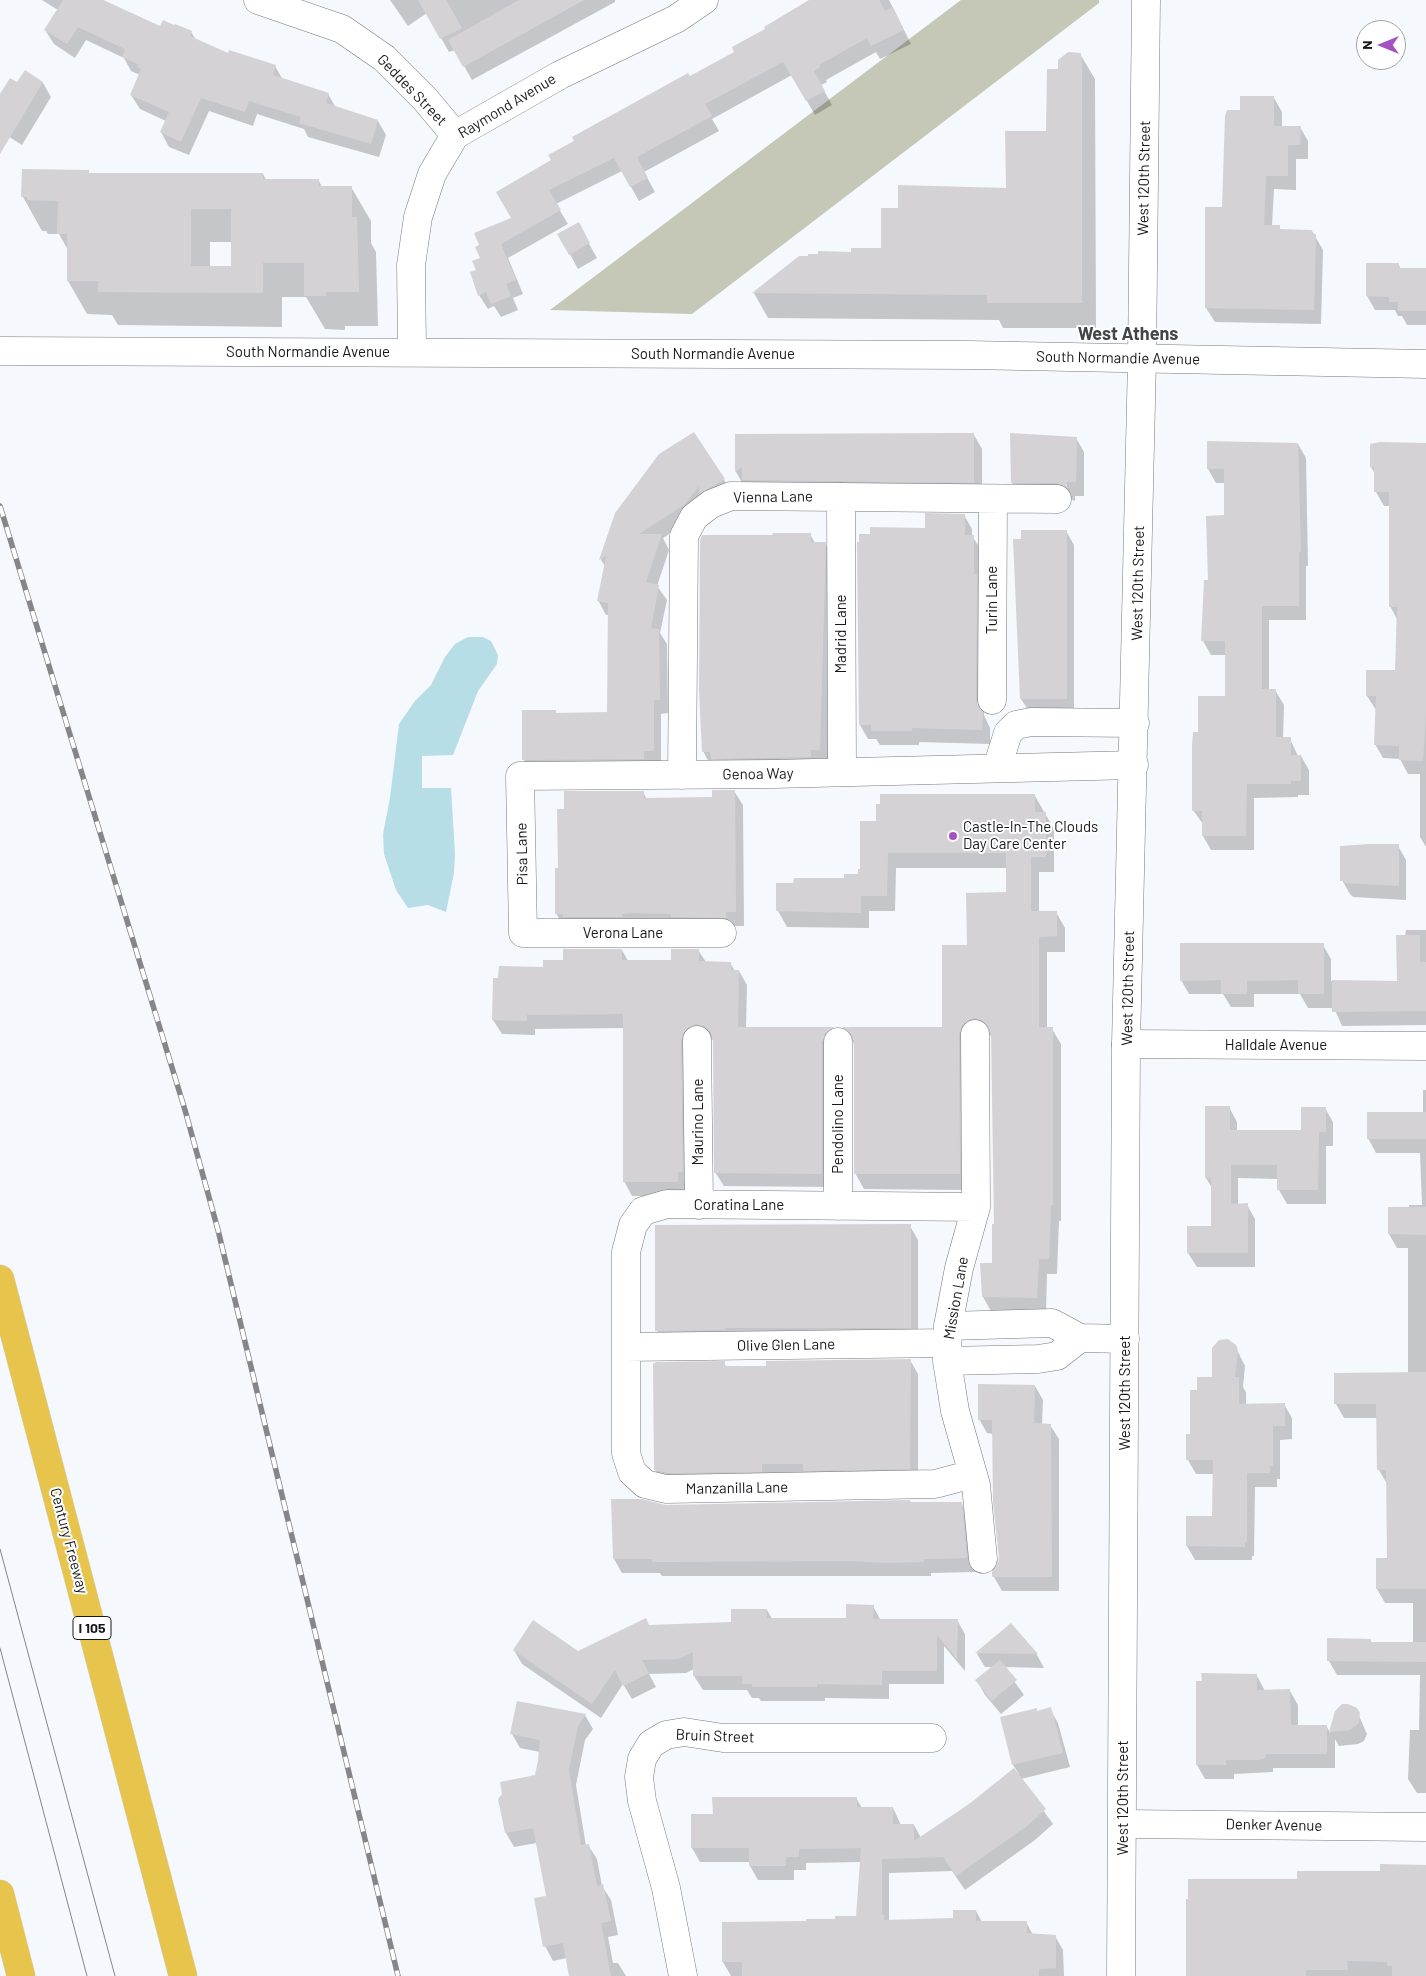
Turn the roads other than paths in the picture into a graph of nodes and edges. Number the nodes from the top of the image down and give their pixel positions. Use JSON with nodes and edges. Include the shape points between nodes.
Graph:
{"nodes":[{"id":1,"x":704,"y":0,"type":"edge"},
{"id":2,"x":1146,"y":0,"type":"edge"},
{"id":3,"x":272,"y":2,"type":"edge"},
{"id":4,"x":670,"y":9,"type":"edge"},
{"id":5,"x":455,"y":135,"type":"junction"},
{"id":6,"x":0,"y":351,"type":"edge"},
{"id":7,"x":412,"y":352,"type":"junction"},
{"id":8,"x":1142,"y":359,"type":"junction"},
{"id":9,"x":1426,"y":364,"type":"edge"},
{"id":10,"x":841,"y":497,"type":"junction"},
{"id":11,"x":1057,"y":499,"type":"dead end"},
{"id":12,"x":993,"y":500,"type":"junction"},
{"id":13,"x":992,"y":700,"type":"dead end"},
{"id":14,"x":1135,"y":723,"type":"junction"},
{"id":15,"x":1134,"y":765,"type":"junction"},
{"id":16,"x":997,"y":768,"type":"junction"},
{"id":17,"x":842,"y":772,"type":"junction"},
{"id":18,"x":682,"y":774,"type":"junction"},
{"id":19,"x":520,"y":776,"type":"joint"},
{"id":20,"x":523,"y":933,"type":"joint"},
{"id":21,"x":722,"y":933,"type":"dead end"},
{"id":22,"x":975,"y":1034,"type":"dead end"},
{"id":23,"x":697,"y":1040,"type":"dead end"},
{"id":24,"x":838,"y":1042,"type":"dead end"},
{"id":25,"x":1126,"y":1044,"type":"junction"},
{"id":26,"x":1426,"y":1046,"type":"edge"},
{"id":27,"x":699,"y":1205,"type":"junction"},
{"id":28,"x":838,"y":1206,"type":"junction"},
{"id":29,"x":976,"y":1207,"type":"junction"},
{"id":30,"x":0,"y":1279,"type":"edge"},
{"id":31,"x":1080,"y":1338,"type":"junction"},
{"id":32,"x":1125,"y":1339,"type":"junction"},
{"id":33,"x":947,"y":1343,"type":"junction"},
{"id":34,"x":626,"y":1346,"type":"junction"},
{"id":35,"x":973,"y":1474,"type":"junction"},
{"id":36,"x":983,"y":1558,"type":"dead end"},
{"id":37,"x":932,"y":1738,"type":"dead end"},
{"id":38,"x":1122,"y":1824,"type":"junction"},
{"id":39,"x":1426,"y":1827,"type":"edge"},
{"id":40,"x":0,"y":1894,"type":"edge"},
{"id":41,"x":21,"y":1976,"type":"edge"},
{"id":42,"x":183,"y":1976,"type":"edge"},
{"id":43,"x":683,"y":1976,"type":"edge"},
{"id":44,"x":1121,"y":1976,"type":"edge"}],
"edges":[{"from":1,"to":4,"type":"street","name":"Raymond Avenue"},
{"from":2,"to":8,"type":"street","name":"West 120th Street"},
{"from":3,"to":5,"type":"street","name":"Geddes Street","via":[[342,29],[384,58]]},
{"from":4,"to":5,"type":"street","name":"Raymond Avenue"},
{"from":5,"to":7,"type":"street","name":"Raymond Avenue","via":[[432,174],[418,217],[411,265]]},
{"from":6,"to":7,"type":"street","name":"South Normandie Avenue"},
{"from":7,"to":8,"type":"street","name":"South Normandie Avenue"},
{"from":8,"to":9,"type":"street","name":"South Normandie Avenue"},
{"from":8,"to":14,"type":"street","name":"West 120th Street"},
{"from":10,"to":12,"type":"street","name":"Vienna Lane"},
{"from":10,"to":17,"type":"street","name":"Madrid Lane"},
{"from":10,"to":18,"type":"street","name":"Vienna Lane","via":[[730,496],[711,504],[694,517],[684,536]]},
{"from":11,"to":12,"type":"street","name":"Vienna Lane"},
{"from":12,"to":13,"type":"street","name":"Turin Lane"},
{"from":14,"to":15,"type":"street","name":"West 120th Street"},
{"from":14,"to":16,"type":"street","via":[[1032,722],[1016,725],[1008,732]]},
{"from":15,"to":16,"type":"street","name":"Genoa Way"},
{"from":15,"to":25,"type":"street","name":"West 120th Street"},
{"from":16,"to":17,"type":"street","name":"Genoa Way"},
{"from":17,"to":18,"type":"street","name":"Genoa Way"},
{"from":18,"to":19,"type":"street","name":"Genoa Way"},
{"from":19,"to":20,"type":"street","name":"Pisa Lane"},
{"from":20,"to":21,"type":"street","name":"Verona Lane"},
{"from":22,"to":29,"type":"street","name":"Mission Lane"},
{"from":23,"to":27,"type":"street","name":"Maurino Lane"},
{"from":24,"to":28,"type":"street","name":"Pendolino Lane"},
{"from":25,"to":26,"type":"street","name":"Halldale Avenue"},
{"from":25,"to":32,"type":"street","name":"West 120th Street"},
{"from":27,"to":28,"type":"street","name":"Coratina Lane"},
{"from":27,"to":34,"type":"street","name":"Coratina Lane","via":[[667,1204],[643,1212],[633,1225],[626,1252]]},
{"from":28,"to":29,"type":"street","name":"Coratina Lane"},
{"from":29,"to":33,"type":"street","name":"Mission Lane","via":[[959,1268]]},
{"from":30,"to":42,"type":"highway","name":"Century Freeway","number":"I 105"},
{"from":31,"to":32,"type":"street","name":"Olive Glen Lane"},
{"from":31,"to":33,"type":"street","name":"Olive Glen Lane","via":[[1052,1324]]},
{"from":31,"to":33,"type":"street","name":"Olive Glen Lane","via":[[1057,1356],[1038,1359]]},
{"from":32,"to":38,"type":"street","name":"West 120th Street"},
{"from":33,"to":34,"type":"street","name":"Olive Glen Lane"},
{"from":33,"to":35,"type":"street","name":"Mission Lane","via":[[956,1411]]},
{"from":34,"to":35,"type":"street","name":"Manzanilla Lane","via":[[626,1452],[632,1472],[645,1484],[666,1489],[934,1484]]},
{"from":35,"to":36,"type":"street","name":"Mission Lane"},
{"from":37,"to":43,"type":"street","name":"Bruin Street","via":[[723,1738],[684,1732],[666,1735],[651,1744],[642,1759],[639,1777],[642,1801],[666,1888]]},
{"from":38,"to":39,"type":"street","name":"Denker Avenue"},
{"from":38,"to":44,"type":"street","name":"West 120th Street"},
{"from":40,"to":41,"type":"highway"}]}
